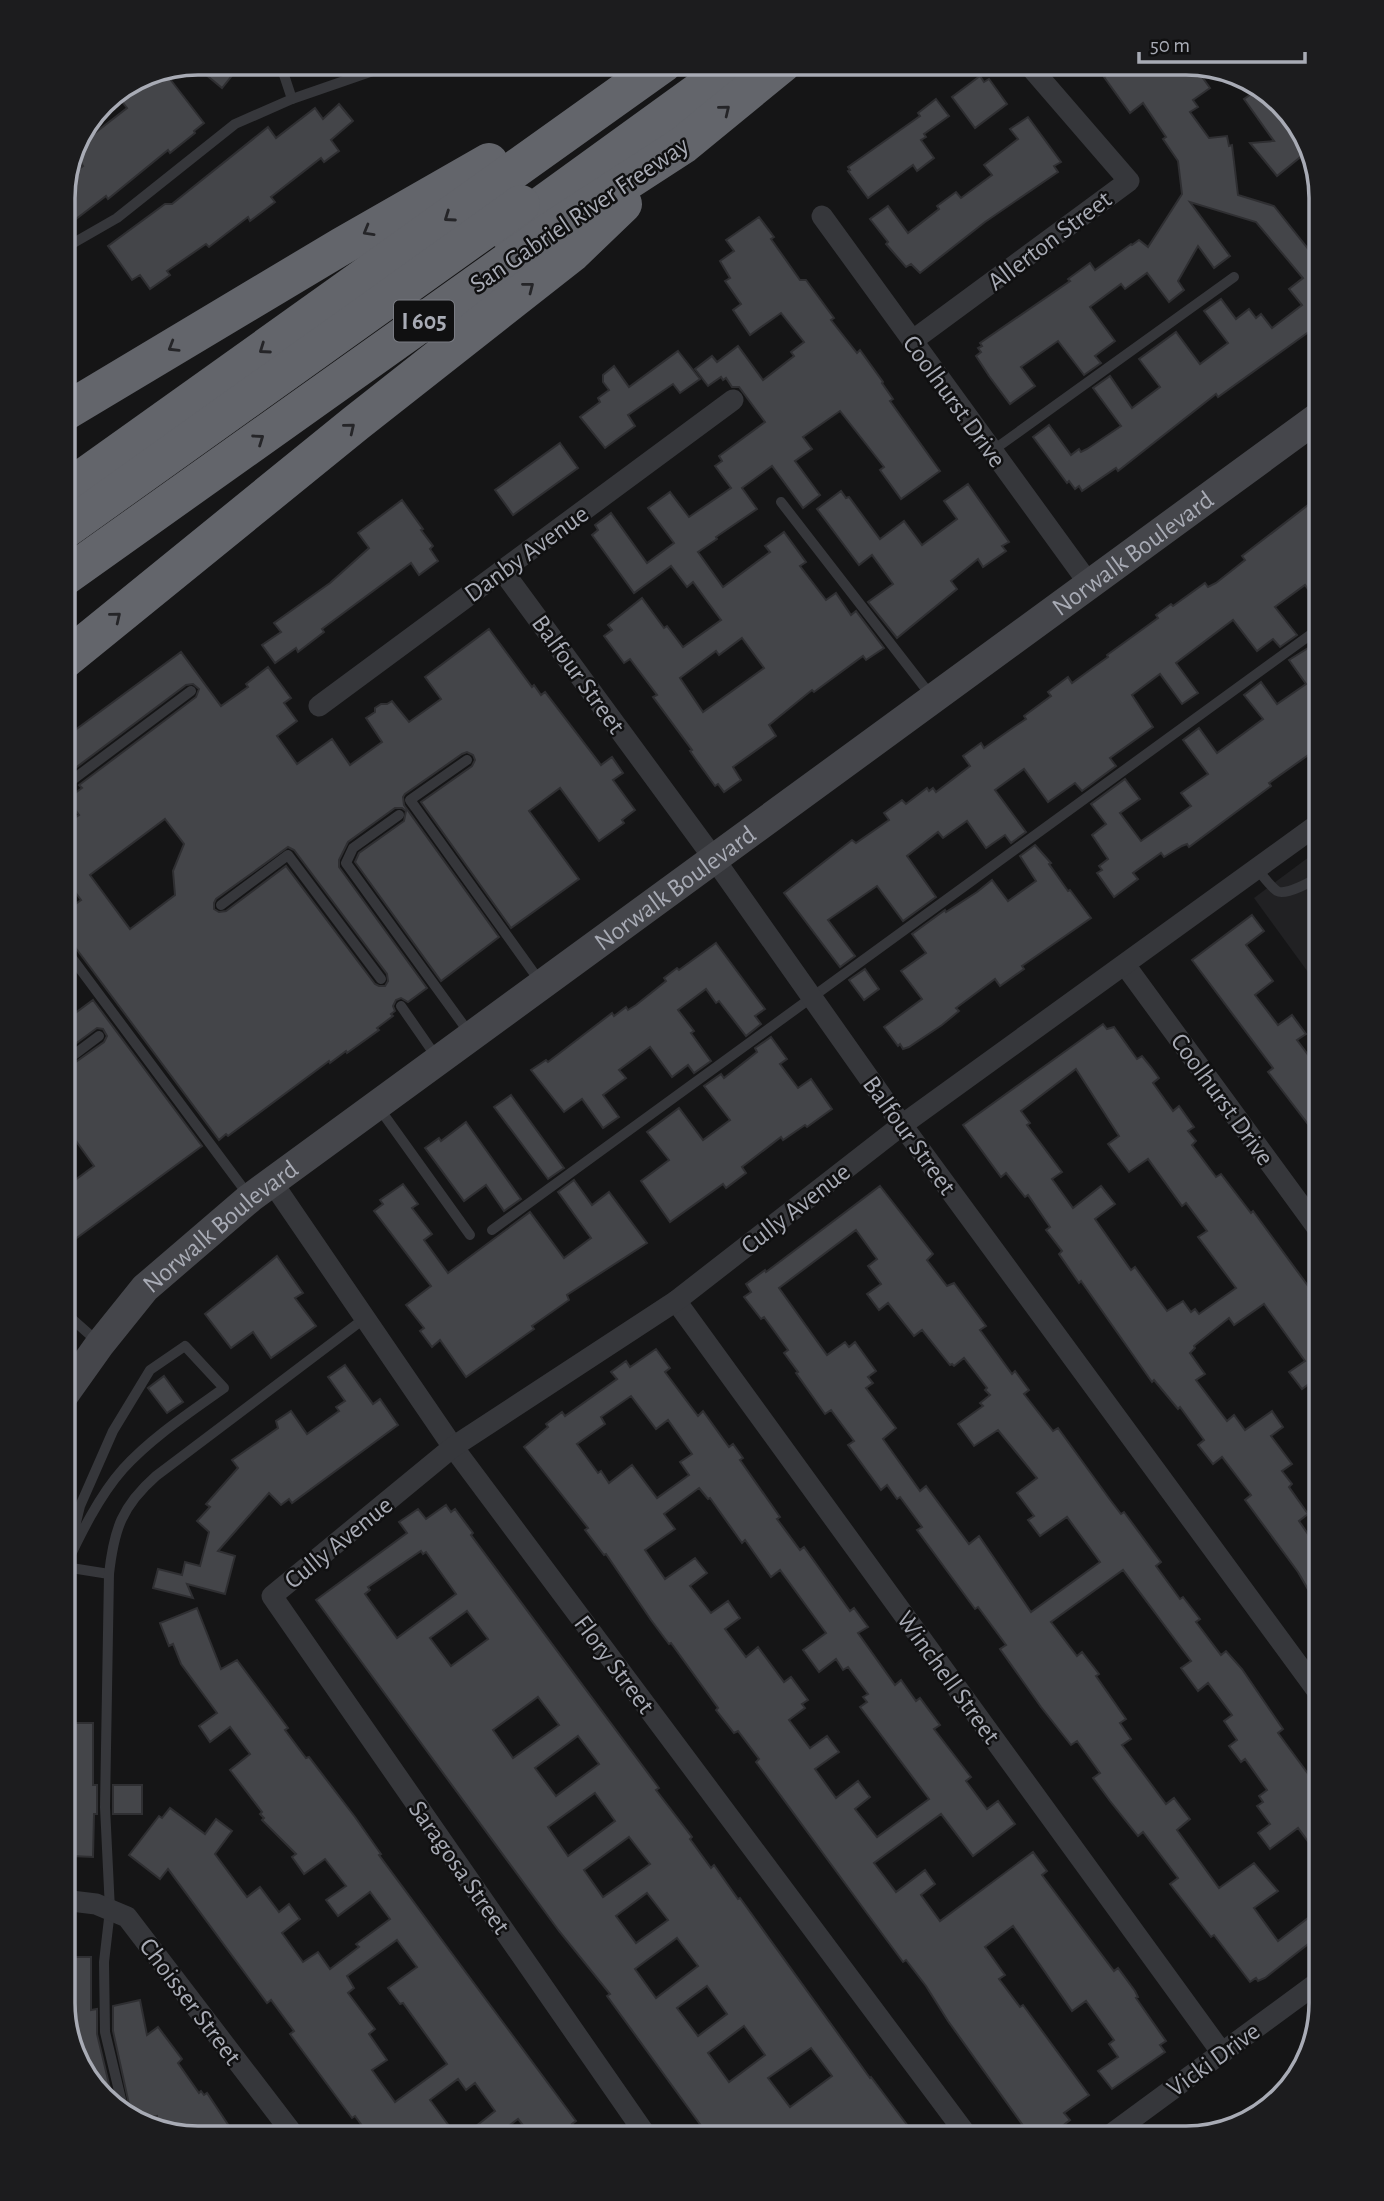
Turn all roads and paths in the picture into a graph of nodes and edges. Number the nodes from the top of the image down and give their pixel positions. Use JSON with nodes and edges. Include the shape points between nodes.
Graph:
{"nodes":[{"id":1,"x":284,"y":75,"type":"edge"},
{"id":2,"x":361,"y":75,"type":"edge"},
{"id":3,"x":641,"y":75,"type":"edge"},
{"id":4,"x":646,"y":75,"type":"edge"},
{"id":5,"x":695,"y":75,"type":"edge"},
{"id":6,"x":721,"y":76,"type":"edge"},
{"id":7,"x":768,"y":76,"type":"edge"},
{"id":8,"x":1038,"y":76,"type":"edge"},
{"id":9,"x":292,"y":99,"type":"junction"},
{"id":10,"x":683,"y":145,"type":"junction"},
{"id":11,"x":822,"y":216,"type":"dead end"},
{"id":12,"x":76,"y":241,"type":"edge"},
{"id":13,"x":1234,"y":277,"type":"dead end"},
{"id":14,"x":912,"y":341,"type":"junction"},
{"id":15,"x":733,"y":400,"type":"dead end"},
{"id":16,"x":76,"y":405,"type":"edge"},
{"id":17,"x":1309,"y":424,"type":"edge"},
{"id":18,"x":992,"y":452,"type":"junction"},
{"id":19,"x":76,"y":483,"type":"edge"},
{"id":20,"x":781,"y":502,"type":"dead end"},
{"id":21,"x":76,"y":522,"type":"edge"},
{"id":22,"x":76,"y":539,"type":"edge"},
{"id":23,"x":76,"y":569,"type":"edge"},
{"id":24,"x":502,"y":570,"type":"junction"},
{"id":25,"x":1090,"y":585,"type":"junction"},
{"id":26,"x":1309,"y":636,"type":"edge"},
{"id":27,"x":76,"y":651,"type":"edge"},
{"id":28,"x":191,"y":691,"type":"dead end"},
{"id":29,"x":934,"y":699,"type":"junction"},
{"id":30,"x":319,"y":706,"type":"dead end"},
{"id":31,"x":467,"y":760,"type":"dead end"},
{"id":32,"x":76,"y":777,"type":"edge"},
{"id":33,"x":399,"y":815,"type":"dead end"},
{"id":34,"x":1309,"y":831,"type":"edge"},
{"id":35,"x":715,"y":860,"type":"junction"},
{"id":36,"x":1257,"y":869,"type":"junction"},
{"id":37,"x":1309,"y":883,"type":"edge"},
{"id":38,"x":221,"y":905,"type":"dead end"},
{"id":39,"x":76,"y":961,"type":"edge"},
{"id":40,"x":1125,"y":965,"type":"junction"},
{"id":41,"x":381,"y":979,"type":"dead end"},
{"id":42,"x":542,"y":985,"type":"junction"},
{"id":43,"x":813,"y":999,"type":"junction"},
{"id":44,"x":401,"y":1006,"type":"dead end"},
{"id":45,"x":99,"y":1036,"type":"dead end"},
{"id":46,"x":472,"y":1036,"type":"junction"},
{"id":47,"x":76,"y":1054,"type":"edge"},
{"id":48,"x":439,"y":1060,"type":"junction"},
{"id":49,"x":377,"y":1106,"type":"junction"},
{"id":50,"x":902,"y":1125,"type":"junction"},
{"id":51,"x":261,"y":1190,"type":"junction"},
{"id":52,"x":1309,"y":1217,"type":"edge"},
{"id":53,"x":492,"y":1230,"type":"dead end"},
{"id":54,"x":470,"y":1235,"type":"dead end"},
{"id":55,"x":676,"y":1301,"type":"junction"},
{"id":56,"x":365,"y":1318,"type":"junction"},
{"id":57,"x":75,"y":1322,"type":"edge"},
{"id":58,"x":100,"y":1344,"type":"junction"},
{"id":59,"x":75,"y":1379,"type":"edge"},
{"id":60,"x":453,"y":1447,"type":"junction"},
{"id":61,"x":75,"y":1525,"type":"edge"},
{"id":62,"x":75,"y":1545,"type":"edge"},
{"id":63,"x":75,"y":1569,"type":"edge"},
{"id":64,"x":109,"y":1574,"type":"junction"},
{"id":65,"x":272,"y":1596,"type":"joint"},
{"id":66,"x":1309,"y":1680,"type":"edge"},
{"id":67,"x":75,"y":1901,"type":"edge"},
{"id":68,"x":110,"y":1910,"type":"junction"},
{"id":69,"x":1309,"y":1989,"type":"edge"},
{"id":70,"x":1222,"y":2053,"type":"junction"},
{"id":71,"x":121,"y":2098,"type":"edge"},
{"id":72,"x":286,"y":2125,"type":"edge"},
{"id":73,"x":639,"y":2125,"type":"edge"},
{"id":74,"x":960,"y":2126,"type":"edge"},
{"id":75,"x":1122,"y":2126,"type":"edge"}],
"edges":[{"from":1,"to":9,"type":"lane"},
{"from":2,"to":9,"type":"lane"},
{"from":3,"to":16,"type":"highway","one_way":true},
{"from":4,"to":19,"type":"highway","number":"I 605","one_way":true},
{"from":5,"to":21,"type":"highway"},
{"from":6,"to":22,"type":"highway"},
{"from":10,"to":7,"type":"highway","name":"San Gabriel River Freeway","number":"I 605","one_way":true},
{"from":8,"to":14,"type":"street","name":"Allerton Street","via":[[1129,181]]},
{"from":9,"to":12,"type":"lane","via":[[235,124],[117,218]]},
{"from":23,"to":10,"type":"highway","name":"San Gabriel River Freeway","number":"I 605","one_way":true,"via":[[552,230]]},
{"from":27,"to":10,"type":"highway","one_way":true,"via":[[572,253]]},
{"from":11,"to":14,"type":"street","name":"Coolhurst Drive"},
{"from":13,"to":18,"type":"lane"},
{"from":14,"to":18,"type":"street","name":"Coolhurst Drive"},
{"from":15,"to":24,"type":"street","name":"Danby Avenue"},
{"from":17,"to":25,"type":"main road","name":"Norwalk Boulevard"},
{"from":18,"to":25,"type":"street","name":"Coolhurst Drive"},
{"from":20,"to":29,"type":"lane"},
{"from":24,"to":30,"type":"street","name":"Danby Avenue"},
{"from":24,"to":35,"type":"street","name":"Balfour Street"},
{"from":25,"to":29,"type":"main road","name":"Norwalk Boulevard"},
{"from":26,"to":43,"type":"lane"},
{"from":28,"to":32,"type":"lane"},
{"from":29,"to":35,"type":"main road","name":"Norwalk Boulevard"},
{"from":31,"to":42,"type":"lane","via":[[411,800]]},
{"from":33,"to":46,"type":"lane","via":[[353,848],[346,863]]},
{"from":34,"to":36,"type":"street","name":"Cully Avenue"},
{"from":35,"to":42,"type":"main road","name":"Norwalk Boulevard"},
{"from":35,"to":43,"type":"street","name":"Balfour Street"},
{"from":36,"to":37,"type":"lane","via":[[1283,893]]},
{"from":36,"to":40,"type":"street","name":"Cully Avenue"},
{"from":38,"to":41,"type":"lane","via":[[289,855]]},
{"from":39,"to":51,"type":"lane"},
{"from":40,"to":50,"type":"street","name":"Cully Avenue"},
{"from":40,"to":52,"type":"street","name":"Coolhurst Drive"},
{"from":42,"to":46,"type":"main road","name":"Norwalk Boulevard"},
{"from":43,"to":50,"type":"street","name":"Balfour Street"},
{"from":43,"to":53,"type":"lane"},
{"from":44,"to":48,"type":"lane"},
{"from":45,"to":47,"type":"lane"},
{"from":46,"to":48,"type":"main road","name":"Norwalk Boulevard"},
{"from":48,"to":49,"type":"main road","name":"Norwalk Boulevard"},
{"from":49,"to":51,"type":"main road","name":"Norwalk Boulevard"},
{"from":49,"to":54,"type":"lane"},
{"from":50,"to":55,"type":"street","name":"Cully Avenue"},
{"from":50,"to":66,"type":"street","name":"Balfour Street"},
{"from":51,"to":56,"type":"street","name":"Flory Street"},
{"from":51,"to":58,"type":"main road","name":"Norwalk Boulevard","via":[[145,1287]]},
{"from":55,"to":60,"type":"street","name":"Cully Avenue"},
{"from":55,"to":70,"type":"street","name":"Winchell Street"},
{"from":56,"to":60,"type":"street","name":"Flory Street"},
{"from":56,"to":64,"type":"lane","via":[[138,1492],[122,1515],[112,1542]]},
{"from":57,"to":58,"type":"lane"},
{"from":58,"to":59,"type":"main road","name":"Norwalk Boulevard"},
{"from":60,"to":65,"type":"street","name":"Cully Avenue"},
{"from":60,"to":74,"type":"street","name":"Flory Street"},
{"from":61,"to":62,"type":"lane","via":[[113,1431],[150,1370],[185,1346],[224,1388],[149,1444],[122,1471]]},
{"from":63,"to":64,"type":"lane"},
{"from":64,"to":68,"type":"lane","via":[[105,1807]]},
{"from":65,"to":73,"type":"street","name":"Saragosa Street"},
{"from":67,"to":68,"type":"street","name":"Choisser Street"},
{"from":68,"to":71,"type":"lane","via":[[104,1962],[105,2032]]},
{"from":68,"to":72,"type":"street","name":"Choisser Street","via":[[127,1917]]},
{"from":69,"to":70,"type":"street","name":"Vicki Drive"},
{"from":70,"to":75,"type":"street","name":"Vicki Drive"}]}
